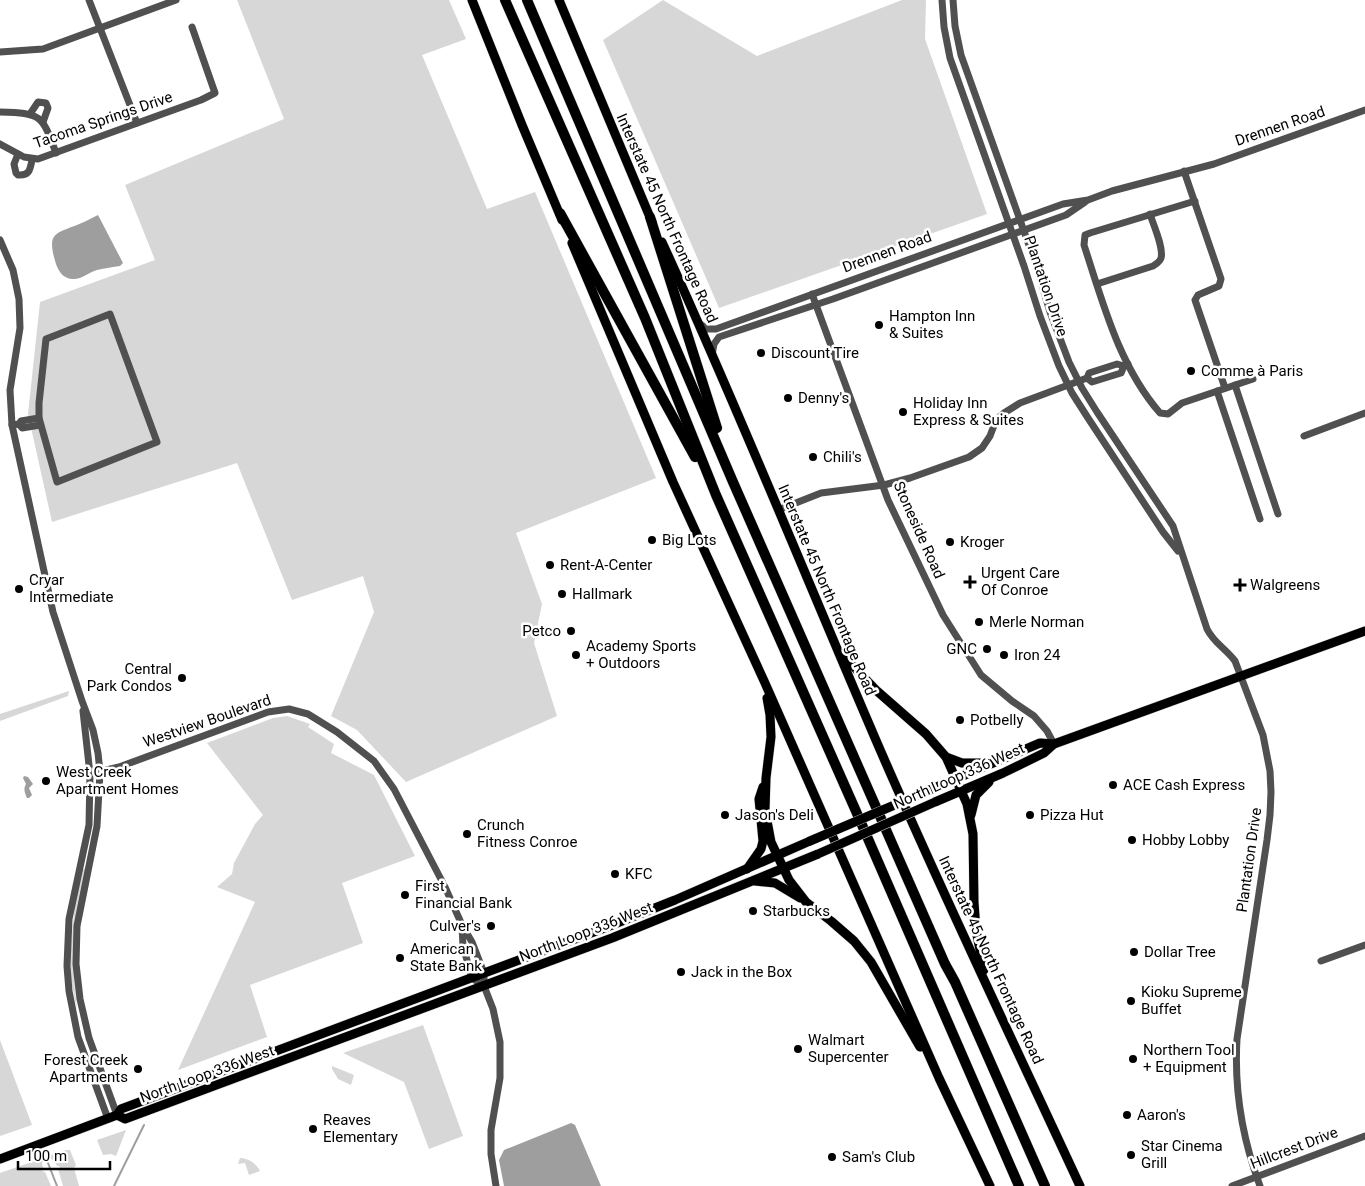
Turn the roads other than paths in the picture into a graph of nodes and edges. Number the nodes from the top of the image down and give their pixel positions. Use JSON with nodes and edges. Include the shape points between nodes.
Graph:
{"nodes":[{"id":1,"x":89,"y":0,"type":"edge"},
{"id":2,"x":176,"y":0,"type":"edge"},
{"id":3,"x":472,"y":0,"type":"edge"},
{"id":4,"x":505,"y":0,"type":"edge"},
{"id":5,"x":527,"y":0,"type":"edge"},
{"id":6,"x":559,"y":0,"type":"edge"},
{"id":7,"x":942,"y":0,"type":"edge"},
{"id":8,"x":953,"y":0,"type":"edge"},
{"id":9,"x":192,"y":27,"type":"dead end"},
{"id":10,"x":101,"y":28,"type":"junction"},
{"id":11,"x":0,"y":52,"type":"edge"},
{"id":12,"x":1365,"y":110,"type":"edge"},
{"id":13,"x":0,"y":112,"type":"edge"},
{"id":14,"x":30,"y":114,"type":"junction"},
{"id":15,"x":43,"y":122,"type":"junction"},
{"id":16,"x":137,"y":123,"type":"junction"},
{"id":17,"x":0,"y":144,"type":"edge"},
{"id":18,"x":56,"y":153,"type":"junction"},
{"id":19,"x":18,"y":154,"type":"junction"},
{"id":20,"x":32,"y":160,"type":"junction"},
{"id":21,"x":1184,"y":171,"type":"junction"},
{"id":22,"x":1088,"y":200,"type":"junction"},
{"id":23,"x":1194,"y":201,"type":"junction"},
{"id":24,"x":560,"y":213,"type":"junction"},
{"id":25,"x":1150,"y":214,"type":"junction"},
{"id":26,"x":650,"y":217,"type":"junction"},
{"id":27,"x":1020,"y":219,"type":"junction"},
{"id":28,"x":1009,"y":223,"type":"junction"},
{"id":29,"x":1024,"y":230,"type":"junction"},
{"id":30,"x":1013,"y":234,"type":"junction"},
{"id":31,"x":0,"y":240,"type":"edge"},
{"id":32,"x":1097,"y":284,"type":"junction"},
{"id":33,"x":812,"y":294,"type":"junction"},
{"id":34,"x":816,"y":304,"type":"junction"},
{"id":35,"x":698,"y":322,"type":"junction"},
{"id":36,"x":712,"y":355,"type":"junction"},
{"id":37,"x":1126,"y":365,"type":"junction"},
{"id":38,"x":1104,"y":368,"type":"junction"},
{"id":39,"x":1087,"y":378,"type":"junction"},
{"id":40,"x":1107,"y":378,"type":"junction"},
{"id":41,"x":1253,"y":379,"type":"dead end"},
{"id":42,"x":1078,"y":381,"type":"junction"},
{"id":43,"x":1068,"y":385,"type":"junction"},
{"id":44,"x":1235,"y":385,"type":"junction"},
{"id":45,"x":1225,"y":388,"type":"junction"},
{"id":46,"x":1217,"y":391,"type":"junction"},
{"id":47,"x":1365,"y":413,"type":"edge"},
{"id":48,"x":40,"y":422,"type":"junction"},
{"id":49,"x":15,"y":425,"type":"junction"},
{"id":50,"x":1304,"y":436,"type":"dead end"},
{"id":51,"x":733,"y":482,"type":"junction"},
{"id":52,"x":884,"y":485,"type":"junction"},
{"id":53,"x":716,"y":496,"type":"junction"},
{"id":54,"x":778,"y":510,"type":"junction"},
{"id":55,"x":1278,"y":514,"type":"dead end"},
{"id":56,"x":1260,"y":519,"type":"dead end"},
{"id":57,"x":1182,"y":556,"type":"junction"},
{"id":58,"x":1365,"y":631,"type":"edge"},
{"id":59,"x":832,"y":637,"type":"junction"},
{"id":60,"x":1241,"y":676,"type":"junction"},
{"id":61,"x":765,"y":682,"type":"junction"},
{"id":62,"x":82,"y":701,"type":"junction"},
{"id":63,"x":1054,"y":744,"type":"junction"},
{"id":64,"x":946,"y":757,"type":"junction"},
{"id":65,"x":991,"y":763,"type":"junction"},
{"id":66,"x":100,"y":772,"type":"junction"},
{"id":67,"x":90,"y":774,"type":"junction"},
{"id":68,"x":994,"y":777,"type":"junction"},
{"id":69,"x":766,"y":778,"type":"junction"},
{"id":70,"x":956,"y":779,"type":"junction"},
{"id":71,"x":961,"y":791,"type":"junction"},
{"id":72,"x":971,"y":818,"type":"junction"},
{"id":73,"x":83,"y":855,"type":"junction"},
{"id":74,"x":778,"y":855,"type":"junction"},
{"id":75,"x":91,"y":857,"type":"junction"},
{"id":76,"x":784,"y":868,"type":"junction"},
{"id":77,"x":746,"y":870,"type":"junction"},
{"id":78,"x":750,"y":881,"type":"junction"},
{"id":79,"x":806,"y":902,"type":"junction"},
{"id":80,"x":462,"y":925,"type":"junction"},
{"id":81,"x":1364,"y":948,"type":"edge"},
{"id":82,"x":1321,"y":961,"type":"dead end"},
{"id":83,"x":484,"y":973,"type":"junction"},
{"id":84,"x":472,"y":978,"type":"junction"},
{"id":85,"x":984,"y":979,"type":"junction"},
{"id":86,"x":484,"y":986,"type":"junction"},
{"id":87,"x":317,"y":1036,"type":"junction"},
{"id":88,"x":319,"y":1047,"type":"junction"},
{"id":89,"x":939,"y":1078,"type":"junction"},
{"id":90,"x":118,"y":1115,"type":"junction"},
{"id":91,"x":108,"y":1119,"type":"junction"},
{"id":92,"x":1365,"y":1136,"type":"edge"},
{"id":93,"x":0,"y":1160,"type":"edge"},
{"id":94,"x":1256,"y":1177,"type":"junction"},
{"id":95,"x":496,"y":1186,"type":"edge"},
{"id":96,"x":990,"y":1186,"type":"edge"},
{"id":97,"x":1019,"y":1186,"type":"edge"},
{"id":98,"x":1045,"y":1186,"type":"edge"},
{"id":99,"x":1080,"y":1186,"type":"edge"},
{"id":100,"x":1232,"y":1186,"type":"edge"},
{"id":101,"x":1260,"y":1186,"type":"edge"}],
"edges":[{"from":1,"to":10,"type":"street"},
{"from":2,"to":10,"type":"street"},
{"from":3,"to":24,"type":"main road"},
{"from":4,"to":53,"type":"highway","via":[[645,318]]},
{"from":5,"to":51,"type":"highway"},
{"from":6,"to":26,"type":"main road","name":"Interstate 45 North Frontage Road"},
{"from":7,"to":28,"type":"street","name":"Plantation Drive","via":[[950,58]]},
{"from":8,"to":27,"type":"street","name":"Plantation Drive","via":[[961,55]]},
{"from":9,"to":16,"type":"street","name":"Tacoma Springs Drive","via":[[215,93]]},
{"from":10,"to":11,"type":"street","via":[[43,49]]},
{"from":10,"to":16,"type":"street"},
{"from":12,"to":21,"type":"street","name":"Drennen Road","via":[[1214,164]]},
{"from":13,"to":14,"type":"street"},
{"from":14,"to":15,"type":"street"},
{"from":14,"to":15,"type":"street","via":[[35,104],[46,103],[48,108]]},
{"from":15,"to":18,"type":"street"},
{"from":16,"to":18,"type":"street","name":"Tacoma Springs Drive"},
{"from":17,"to":19,"type":"street","name":"Tacoma Springs Drive"},
{"from":18,"to":20,"type":"street","name":"Tacoma Springs Drive"},
{"from":19,"to":20,"type":"street","name":"Tacoma Springs Drive"},
{"from":19,"to":20,"type":"street","via":[[14,164],[18,175],[29,173]]},
{"from":21,"to":22,"type":"street","name":"Drennen Road"},
{"from":21,"to":23,"type":"street"},
{"from":22,"to":27,"type":"street","name":"Drennen Road","via":[[1063,204]]},
{"from":22,"to":29,"type":"street","name":"Drennen Road","via":[[1066,215]]},
{"from":23,"to":25,"type":"street"},
{"from":23,"to":45,"type":"street","via":[[1221,279],[1219,286],[1198,295],[1196,303]]},
{"from":24,"to":53,"type":"highway"},
{"from":24,"to":61,"type":"main road","via":[[673,482]]},
{"from":25,"to":32,"type":"street","via":[[1161,250],[1162,257],[1158,263]]},
{"from":25,"to":32,"type":"street","via":[[1085,236],[1084,245]]},
{"from":26,"to":35,"type":"main road","name":"Interstate 45 North Frontage Road"},
{"from":26,"to":51,"type":"highway"},
{"from":27,"to":28,"type":"street","name":"Drennen Road"},
{"from":27,"to":29,"type":"street","name":"Plantation Drive"},
{"from":28,"to":30,"type":"street","name":"Plantation Drive"},
{"from":28,"to":33,"type":"street","name":"Drennen Road"},
{"from":29,"to":30,"type":"street","name":"Drennen Road"},
{"from":29,"to":42,"type":"street","name":"Plantation Drive","via":[[1050,312]]},
{"from":30,"to":34,"type":"street","name":"Drennen Road"},
{"from":30,"to":43,"type":"street","name":"Plantation Drive","via":[[1040,316]]},
{"from":31,"to":49,"type":"street","via":[[13,270],[19,299],[20,328],[10,390]]},
{"from":32,"to":37,"type":"street"},
{"from":33,"to":34,"type":"street","name":"Stoneside Road"},
{"from":33,"to":35,"type":"street","name":"Drennen Road","via":[[716,329],[707,329]]},
{"from":34,"to":36,"type":"street","name":"Drennen Road","via":[[719,338]]},
{"from":34,"to":52,"type":"street","name":"Stoneside Road"},
{"from":35,"to":36,"type":"main road","name":"Interstate 45 North Frontage Road"},
{"from":36,"to":54,"type":"main road","name":"Interstate 45 North Frontage Road"},
{"from":37,"to":38,"type":"street"},
{"from":37,"to":40,"type":"street","via":[[1121,373]]},
{"from":37,"to":46,"type":"street","via":[[1160,413],[1168,414],[1182,402]]},
{"from":38,"to":39,"type":"street","via":[[1089,373]]},
{"from":38,"to":40,"type":"street"},
{"from":39,"to":40,"type":"street","via":[[1092,382]]},
{"from":39,"to":42,"type":"street"},
{"from":41,"to":44,"type":"street"},
{"from":42,"to":43,"type":"street"},
{"from":42,"to":57,"type":"street","name":"Plantation Drive","via":[[1173,526]]},
{"from":43,"to":52,"type":"street","via":[[1004,412],[996,420],[982,448],[969,457]]},
{"from":43,"to":57,"type":"street","name":"Plantation Drive"},
{"from":44,"to":45,"type":"street"},
{"from":44,"to":55,"type":"street"},
{"from":45,"to":46,"type":"street"},
{"from":46,"to":56,"type":"street"},
{"from":47,"to":50,"type":"street"},
{"from":48,"to":48,"type":"street","via":[[46,339],[110,314],[157,442],[56,482]]},
{"from":48,"to":49,"type":"street","via":[[22,428]]},
{"from":49,"to":62,"type":"street","via":[[42,567]]},
{"from":51,"to":98,"type":"highway"},
{"from":52,"to":54,"type":"street","via":[[821,493]]},
{"from":52,"to":63,"type":"street","name":"Stoneside Road","via":[[896,518],[936,601],[976,669],[1034,716],[1048,731]]},
{"from":53,"to":97,"type":"highway"},
{"from":54,"to":59,"type":"main road","name":"Interstate 45 North Frontage Road"},
{"from":57,"to":60,"type":"street","name":"Plantation Drive","via":[[1212,640],[1228,651]]},
{"from":58,"to":60,"type":"main road","name":"North Loop 336 West"},
{"from":59,"to":64,"type":"main road","via":[[852,665]]},
{"from":59,"to":85,"type":"main road","name":"Interstate 45 North Frontage Road"},
{"from":60,"to":63,"type":"main road","name":"North Loop 336 West"},
{"from":60,"to":94,"type":"street","name":"Plantation Drive","via":[[1263,735],[1270,777],[1268,832],[1235,1064],[1238,1106]]},
{"from":61,"to":69,"type":"main road","via":[[771,737]]},
{"from":61,"to":89,"type":"main road"},
{"from":62,"to":66,"type":"street","via":[[93,730]]},
{"from":62,"to":67,"type":"street"},
{"from":63,"to":65,"type":"main road","name":"North Loop 336 West","via":[[1040,743]]},
{"from":63,"to":68,"type":"main road","name":"North Loop 336 West","via":[[1044,753]]},
{"from":64,"to":65,"type":"main road","via":[[962,763]]},
{"from":64,"to":70,"type":"main road"},
{"from":65,"to":70,"type":"main road","name":"North Loop 336 West"},
{"from":66,"to":67,"type":"street","name":"Westview Boulevard"},
{"from":66,"to":75,"type":"street","via":[[97,826]]},
{"from":66,"to":80,"type":"street","name":"Westview Boulevard","via":[[268,712],[289,709],[308,714],[374,761],[394,789]]},
{"from":67,"to":73,"type":"street","via":[[89,825]]},
{"from":68,"to":71,"type":"main road","name":"North Loop 336 West"},
{"from":68,"to":72,"type":"main road","via":[[976,795]]},
{"from":69,"to":74,"type":"main road","via":[[767,825]]},
{"from":69,"to":77,"type":"main road","via":[[759,799],[763,842]]},
{"from":70,"to":71,"type":"main road"},
{"from":70,"to":74,"type":"main road","name":"North Loop 336 West","bridge":true},
{"from":71,"to":72,"type":"main road"},
{"from":71,"to":76,"type":"main road","name":"North Loop 336 West","bridge":true},
{"from":72,"to":85,"type":"main road","via":[[974,902]]},
{"from":73,"to":75,"type":"street"},
{"from":73,"to":91,"type":"street","via":[[69,919],[69,991],[78,1037]]},
{"from":74,"to":76,"type":"main road"},
{"from":74,"to":77,"type":"main road","name":"North Loop 336 West"},
{"from":75,"to":90,"type":"street","via":[[77,926],[78,984],[89,1038]]},
{"from":76,"to":78,"type":"main road","name":"North Loop 336 West"},
{"from":76,"to":79,"type":"main road"},
{"from":77,"to":83,"type":"main road","name":"North Loop 336 West","via":[[616,924]]},
{"from":78,"to":79,"type":"main road","via":[[775,882]]},
{"from":78,"to":86,"type":"main road","name":"North Loop 336 West"},
{"from":79,"to":89,"type":"main road","via":[[831,921],[872,962]]},
{"from":80,"to":83,"type":"street","name":"Westview Boulevard"},
{"from":80,"to":84,"type":"street","name":"Westview Boulevard","via":[[463,946]]},
{"from":81,"to":82,"type":"street"},
{"from":83,"to":84,"type":"main road","name":"North Loop 336 West"},
{"from":83,"to":86,"type":"street","name":"Westview Boulevard"},
{"from":84,"to":86,"type":"street"},
{"from":84,"to":87,"type":"main road","name":"North Loop 336 West"},
{"from":85,"to":99,"type":"main road","name":"Interstate 45 North Frontage Road"},
{"from":86,"to":88,"type":"main road","name":"North Loop 336 West"},
{"from":86,"to":95,"type":"street","name":"Westview Boulevard","via":[[500,1042],[500,1078],[491,1130]]},
{"from":87,"to":88,"type":"main road"},
{"from":87,"to":90,"type":"main road","name":"North Loop 336 West","via":[[121,1109]]},
{"from":88,"to":90,"type":"main road","name":"North Loop 336 West","via":[[125,1119]]},
{"from":89,"to":96,"type":"main road"},
{"from":90,"to":91,"type":"main road","name":"North Loop 336 West"},
{"from":91,"to":93,"type":"main road","name":"North Loop 336 West"},
{"from":92,"to":94,"type":"street","name":"Hillcrest Drive"},
{"from":94,"to":100,"type":"street","name":"Hillcrest Drive"},
{"from":94,"to":101,"type":"street","name":"Plantation Drive"}]}
